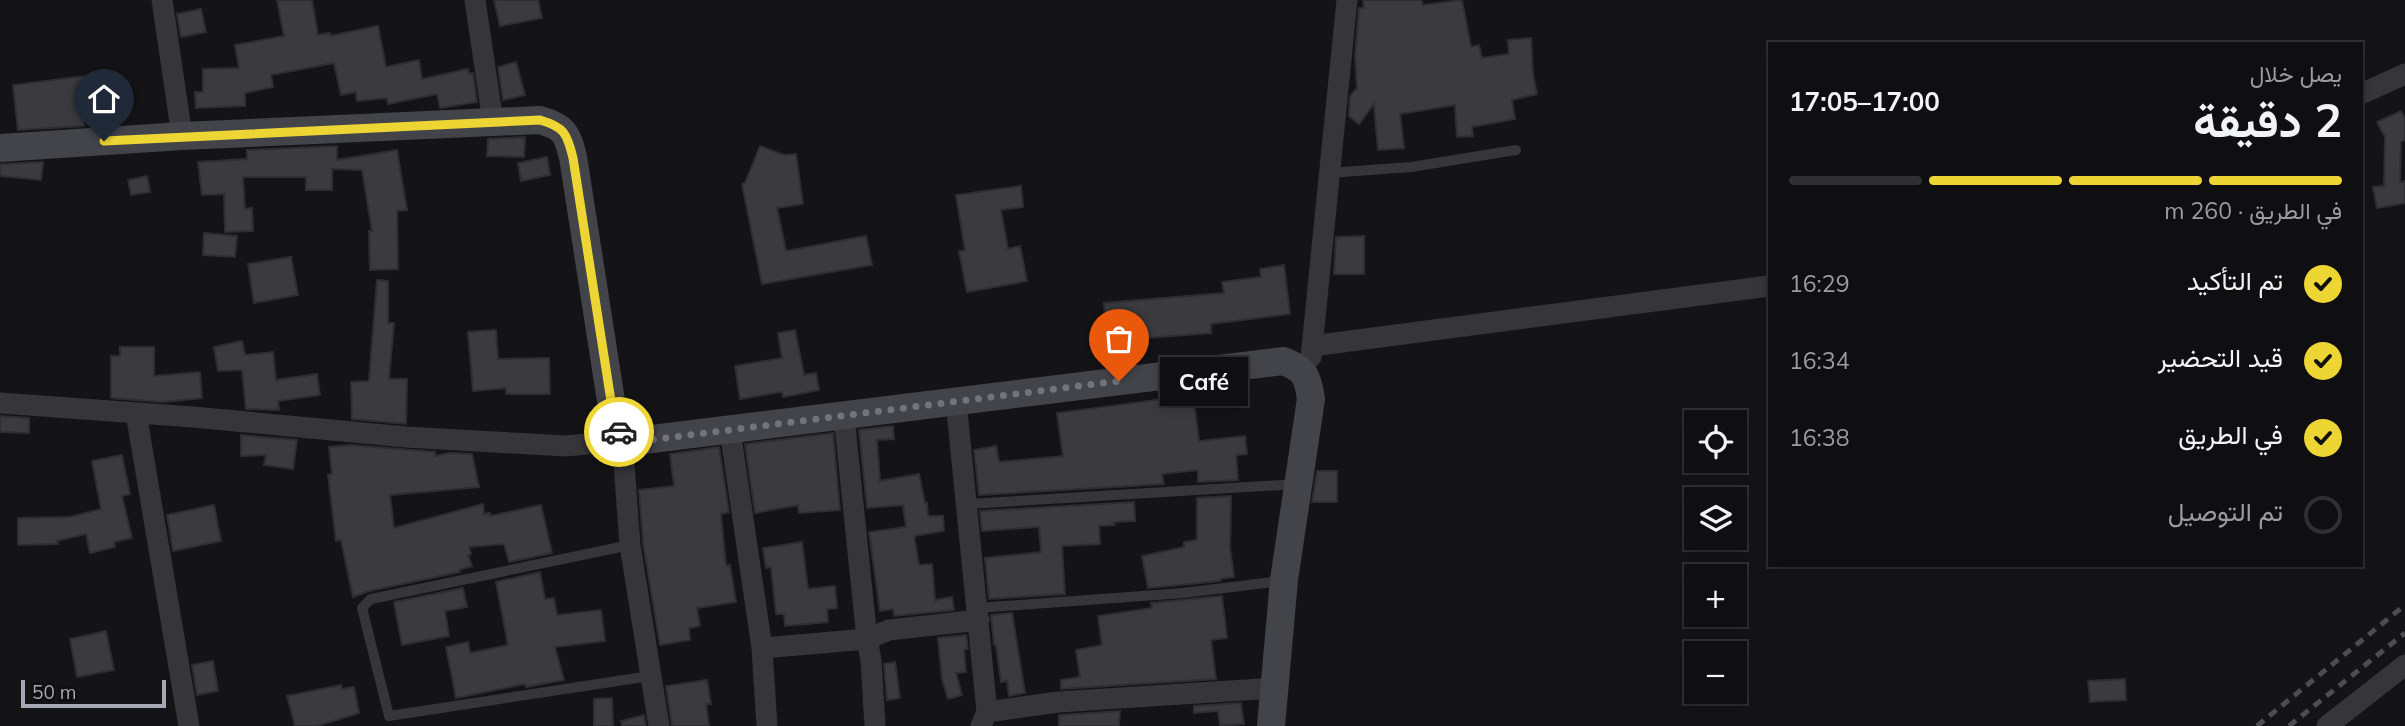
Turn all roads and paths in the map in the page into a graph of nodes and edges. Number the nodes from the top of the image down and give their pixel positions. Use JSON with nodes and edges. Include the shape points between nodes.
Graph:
{"nodes":[{"id":1,"x":162,"y":0,"type":"edge"},
{"id":2,"x":475,"y":0,"type":"edge"},
{"id":3,"x":1347,"y":0,"type":"edge"},
{"id":4,"x":2405,"y":74,"type":"edge"},
{"id":5,"x":2363,"y":93,"type":"edge"},
{"id":6,"x":493,"y":122,"type":"junction"},
{"id":7,"x":182,"y":136,"type":"junction"},
{"id":8,"x":0,"y":148,"type":"edge"},
{"id":9,"x":1516,"y":150,"type":"dead end"},
{"id":10,"x":1329,"y":173,"type":"junction"},
{"id":11,"x":1768,"y":286,"type":"edge"},
{"id":12,"x":1312,"y":346,"type":"junction"},
{"id":13,"x":1308,"y":380,"type":"junction"},
{"id":14,"x":956,"y":401,"type":"junction"},
{"id":15,"x":0,"y":403,"type":"edge"},
{"id":16,"x":136,"y":413,"type":"junction"},
{"id":17,"x":845,"y":416,"type":"junction"},
{"id":18,"x":730,"y":430,"type":"junction"},
{"id":19,"x":622,"y":439,"type":"junction"},
{"id":20,"x":1298,"y":484,"type":"junction"},
{"id":21,"x":968,"y":504,"type":"junction"},
{"id":22,"x":630,"y":545,"type":"junction"},
{"id":23,"x":1284,"y":580,"type":"junction"},
{"id":24,"x":978,"y":614,"type":"junction"},
{"id":25,"x":867,"y":639,"type":"junction"},
{"id":26,"x":762,"y":648,"type":"junction"},
{"id":27,"x":2405,"y":665,"type":"edge"},
{"id":28,"x":650,"y":676,"type":"junction"},
{"id":29,"x":1276,"y":688,"type":"junction"},
{"id":30,"x":984,"y":719,"type":"edge"},
{"id":31,"x":189,"y":726,"type":"edge"},
{"id":32,"x":659,"y":726,"type":"edge"},
{"id":33,"x":767,"y":726,"type":"edge"},
{"id":34,"x":875,"y":726,"type":"edge"},
{"id":35,"x":1271,"y":726,"type":"edge"},
{"id":36,"x":2327,"y":726,"type":"edge"}],
"edges":[{"from":1,"to":7,"type":"street"},
{"from":2,"to":6,"type":"street"},
{"from":3,"to":10,"type":"street"},
{"from":4,"to":5,"type":"street"},
{"from":6,"to":7,"type":"street"},
{"from":6,"to":19,"type":"street","via":[[540,120],[559,125],[569,142],[614,420]]},
{"from":7,"to":8,"type":"street"},
{"from":9,"to":10,"type":"lane","via":[[1411,167]]},
{"from":10,"to":12,"type":"street"},
{"from":11,"to":12,"type":"street"},
{"from":12,"to":13,"type":"street"},
{"from":13,"to":14,"type":"street","via":[[1298,367],[1283,362]]},
{"from":13,"to":20,"type":"street","via":[[1311,399]]},
{"from":14,"to":17,"type":"street"},
{"from":14,"to":21,"type":"street"},
{"from":15,"to":16,"type":"street"},
{"from":16,"to":19,"type":"street","via":[[565,446]]},
{"from":16,"to":31,"type":"street"},
{"from":17,"to":18,"type":"street"},
{"from":17,"to":25,"type":"street"},
{"from":18,"to":19,"type":"street"},
{"from":18,"to":26,"type":"street"},
{"from":19,"to":22,"type":"street"},
{"from":20,"to":21,"type":"lane"},
{"from":20,"to":23,"type":"street"},
{"from":21,"to":24,"type":"street"},
{"from":22,"to":28,"type":"street"},
{"from":22,"to":28,"type":"lane","via":[[371,599],[362,608],[389,716]]},
{"from":23,"to":24,"type":"lane"},
{"from":23,"to":29,"type":"street"},
{"from":24,"to":25,"type":"street","via":[[889,630]]},
{"from":24,"to":30,"type":"street"},
{"from":25,"to":26,"type":"street"},
{"from":25,"to":34,"type":"street"},
{"from":26,"to":33,"type":"street"},
{"from":27,"to":36,"type":"street"},
{"from":28,"to":32,"type":"street"},
{"from":29,"to":30,"type":"street","via":[[1058,702]]},
{"from":29,"to":35,"type":"street"}]}
